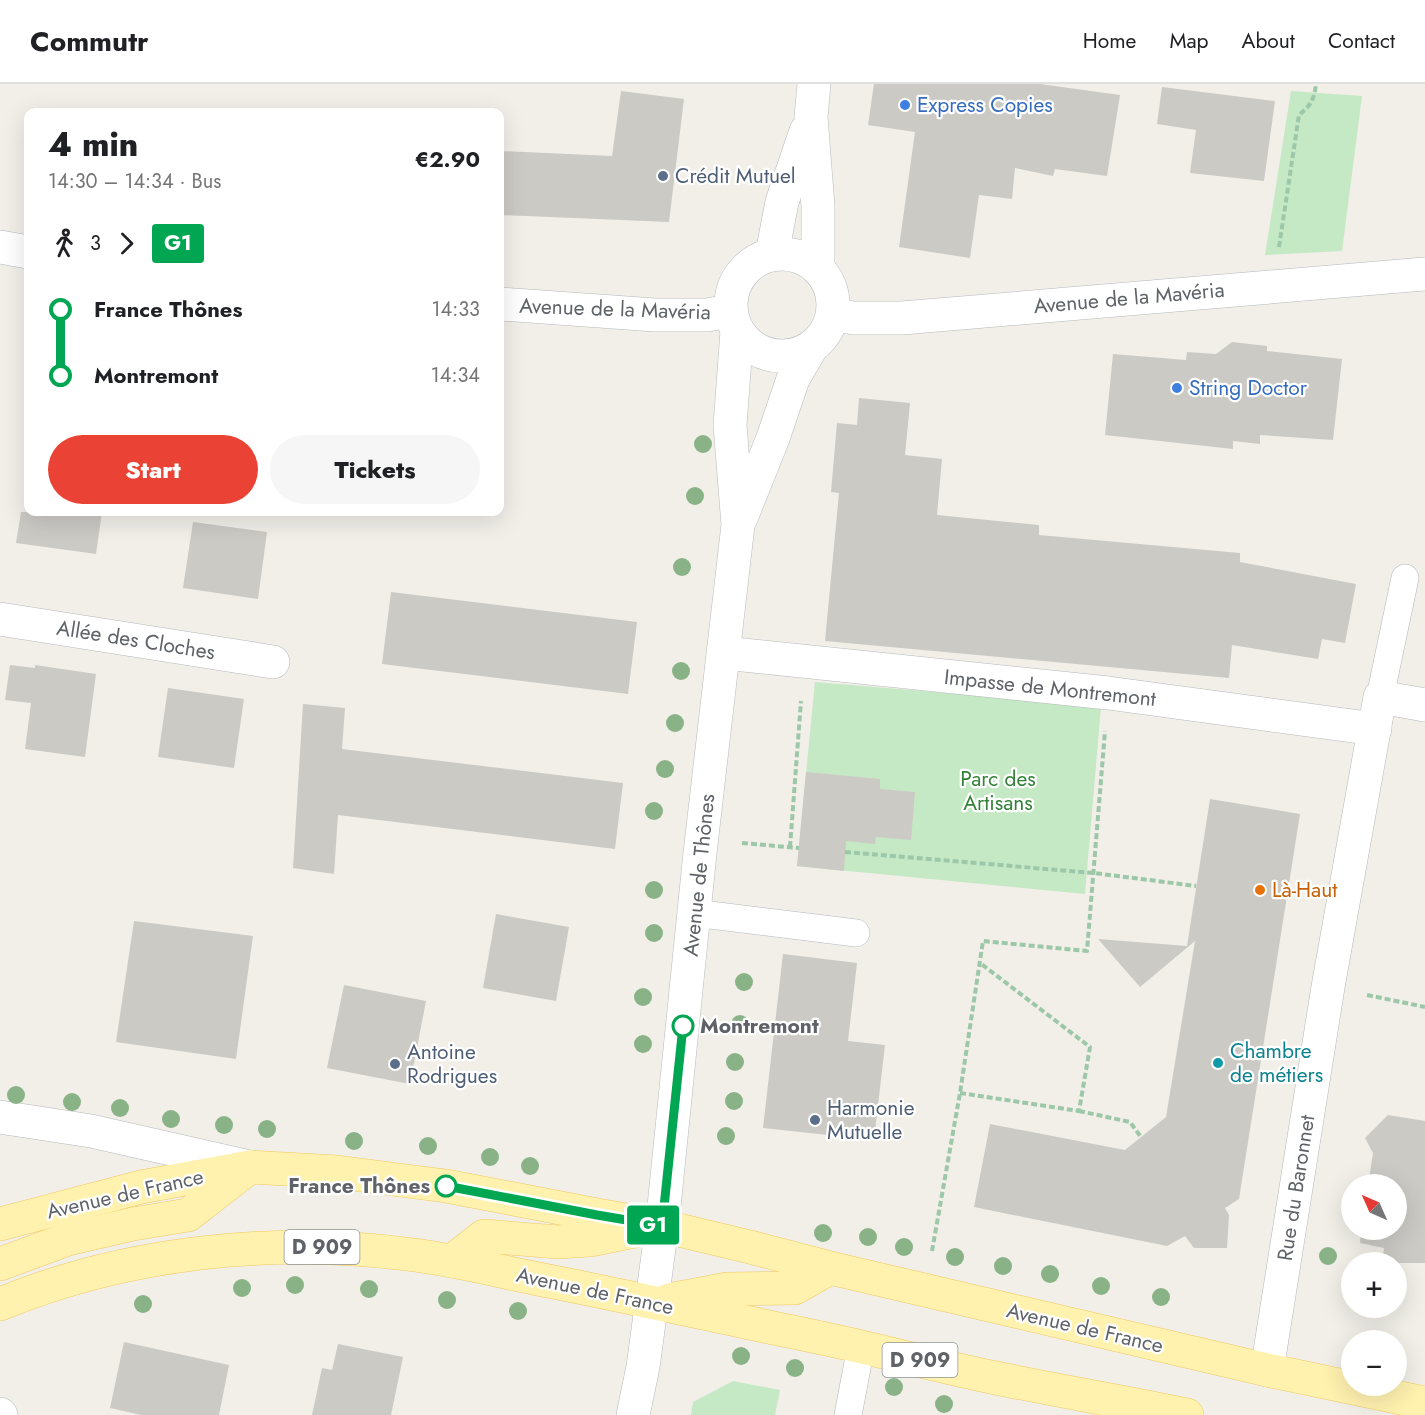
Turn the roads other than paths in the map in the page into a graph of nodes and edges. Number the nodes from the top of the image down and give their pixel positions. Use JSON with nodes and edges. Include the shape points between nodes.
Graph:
{"nodes":[{"id":1,"x":814,"y":84,"type":"edge"},
{"id":2,"x":811,"y":117,"type":"junction"},
{"id":3,"x":0,"y":247,"type":"edge"},
{"id":4,"x":24,"y":251,"type":"edge"},
{"id":5,"x":772,"y":254,"type":"junction"},
{"id":6,"x":818,"y":267,"type":"junction"},
{"id":7,"x":1425,"y":274,"type":"edge"},
{"id":8,"x":504,"y":304,"type":"edge"},
{"id":9,"x":832,"y":315,"type":"junction"},
{"id":10,"x":734,"y":321,"type":"junction"},
{"id":11,"x":810,"y":348,"type":"junction"},
{"id":12,"x":738,"y":525,"type":"junction"},
{"id":13,"x":1406,"y":578,"type":"dead end"},
{"id":14,"x":0,"y":619,"type":"edge"},
{"id":15,"x":724,"y":653,"type":"junction"},
{"id":16,"x":273,"y":662,"type":"dead end"},
{"id":17,"x":1380,"y":697,"type":"junction"},
{"id":18,"x":1425,"y":705,"type":"edge"},
{"id":19,"x":1375,"y":729,"type":"junction"},
{"id":20,"x":694,"y":913,"type":"junction"},
{"id":21,"x":856,"y":933,"type":"dead end"},
{"id":22,"x":0,"y":1117,"type":"edge"},
{"id":23,"x":250,"y":1167,"type":"junction"},
{"id":24,"x":0,"y":1224,"type":"edge"},
{"id":25,"x":662,"y":1226,"type":"junction"},
{"id":26,"x":452,"y":1261,"type":"junction"},
{"id":27,"x":0,"y":1264,"type":"edge"},
{"id":28,"x":830,"y":1268,"type":"junction"},
{"id":29,"x":652,"y":1303,"type":"junction"},
{"id":30,"x":0,"y":1304,"type":"edge"},
{"id":31,"x":861,"y":1347,"type":"junction"},
{"id":32,"x":1267,"y":1370,"type":"junction"},
{"id":33,"x":1425,"y":1403,"type":"edge"},
{"id":34,"x":633,"y":1415,"type":"edge"},
{"id":35,"x":848,"y":1415,"type":"edge"},
{"id":36,"x":1187,"y":1415,"type":"edge"}],
"edges":[{"from":1,"to":2,"type":"street"},
{"from":2,"to":5,"type":"street","via":[[782,202]]},
{"from":2,"to":6,"type":"street"},
{"from":3,"to":4,"type":"street"},
{"from":5,"to":6,"type":"street","via":[[797,255]]},
{"from":5,"to":10,"type":"street","via":[[749,264],[734,286]]},
{"from":6,"to":9,"type":"street","via":[[831,290]]},
{"from":7,"to":9,"type":"street","name":"Avenue de la Mavéria","via":[[902,318]]},
{"from":8,"to":10,"type":"street","name":"Avenue de la Mavéria","via":[[707,315]]},
{"from":9,"to":11,"type":"street","via":[[825,334]]},
{"from":10,"to":11,"type":"street","via":[[747,344],[771,355],[791,356]]},
{"from":10,"to":12,"type":"street","name":"Avenue de Thônes","via":[[730,425]]},
{"from":11,"to":12,"type":"street","name":"Avenue de Thônes","via":[[793,379]]},
{"from":12,"to":15,"type":"street","name":"Avenue de Thônes"},
{"from":13,"to":17,"type":"lane"},
{"from":14,"to":16,"type":"street","name":"Allée des Cloches"},
{"from":15,"to":19,"type":"street","name":"Impasse de Montremont","via":[[1108,693]]},
{"from":15,"to":20,"type":"street","name":"Avenue de Thônes"},
{"from":17,"to":18,"type":"street"},
{"from":17,"to":19,"type":"street","name":"Rue du Baronnet"},
{"from":19,"to":32,"type":"street","name":"Rue du Baronnet","via":[[1328,987]]},
{"from":20,"to":21,"type":"lane"},
{"from":20,"to":25,"type":"street","name":"Avenue de Thônes"},
{"from":22,"to":23,"type":"street","name":"Avenue de France","via":[[91,1131]]},
{"from":23,"to":24,"type":"main road","name":"Avenue de France","via":[[141,1187]]},
{"from":23,"to":25,"type":"main road","name":"Avenue de France","via":[[338,1172],[446,1186]]},
{"from":23,"to":27,"type":"main road","via":[[188,1215],[68,1239]]},
{"from":25,"to":26,"type":"main road","via":[[558,1242],[484,1236]]},
{"from":25,"to":28,"type":"main road","name":"Avenue de France"},
{"from":25,"to":29,"type":"street","name":"Avenue de Thônes"},
{"from":26,"to":29,"type":"main road","name":"Avenue de France","number":"D 909"},
{"from":26,"to":30,"type":"main road","name":"Avenue de France","number":"D 909","via":[[332,1247],[243,1249],[192,1254],[83,1275]]},
{"from":28,"to":29,"type":"main road","via":[[795,1288],[727,1289]]},
{"from":28,"to":32,"type":"main road","name":"Avenue de France"},
{"from":29,"to":31,"type":"main road","name":"Avenue de France","number":"D 909"},
{"from":29,"to":34,"type":"street"},
{"from":31,"to":35,"type":"lane"},
{"from":31,"to":36,"type":"main road","name":"Avenue de France","number":"D 909"},
{"from":32,"to":33,"type":"main road","name":"Avenue de France"}]}
